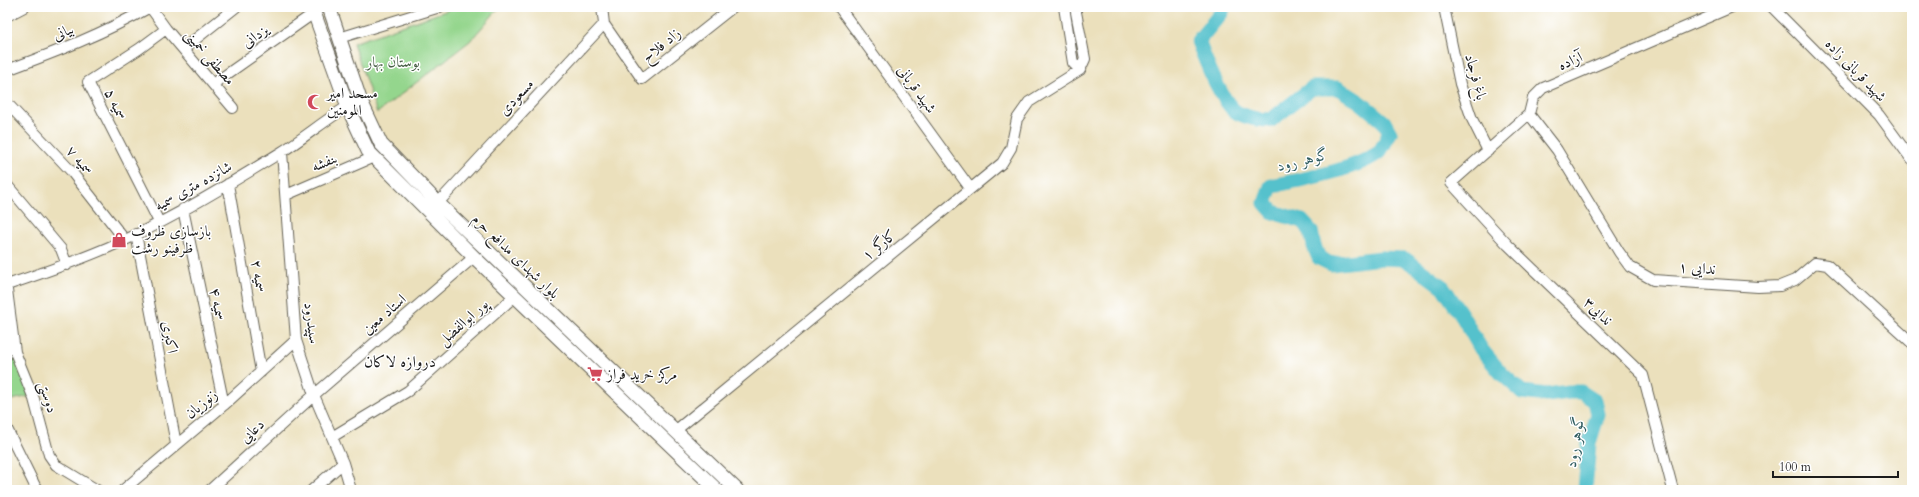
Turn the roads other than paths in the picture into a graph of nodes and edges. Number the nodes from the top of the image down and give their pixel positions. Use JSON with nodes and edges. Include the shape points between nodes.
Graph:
{"nodes":[{"id":1,"x":24,"y":7,"type":"edge"},
{"id":2,"x":150,"y":7,"type":"edge"},
{"id":3,"x":236,"y":7,"type":"edge"},
{"id":4,"x":329,"y":7,"type":"edge"},
{"id":5,"x":602,"y":7,"type":"edge"},
{"id":6,"x":733,"y":7,"type":"edge"},
{"id":7,"x":839,"y":7,"type":"edge"},
{"id":8,"x":1064,"y":7,"type":"edge"},
{"id":9,"x":1075,"y":7,"type":"edge"},
{"id":10,"x":1444,"y":7,"type":"edge"},
{"id":11,"x":1732,"y":7,"type":"edge"},
{"id":12,"x":1772,"y":7,"type":"edge"},
{"id":13,"x":436,"y":8,"type":"edge"},
{"id":14,"x":313,"y":10,"type":"edge"},
{"id":15,"x":7,"y":16,"type":"edge"},
{"id":16,"x":604,"y":24,"type":"junction"},
{"id":17,"x":166,"y":29,"type":"junction"},
{"id":18,"x":339,"y":38,"type":"junction"},
{"id":19,"x":183,"y":49,"type":"junction"},
{"id":20,"x":7,"y":70,"type":"edge"},
{"id":21,"x":1080,"y":70,"type":"junction"},
{"id":22,"x":213,"y":84,"type":"junction"},
{"id":23,"x":360,"y":99,"type":"junction"},
{"id":24,"x":7,"y":103,"type":"edge"},
{"id":25,"x":233,"y":108,"type":"dead end"},
{"id":26,"x":345,"y":112,"type":"junction"},
{"id":27,"x":1530,"y":114,"type":"junction"},
{"id":28,"x":1488,"y":151,"type":"junction"},
{"id":29,"x":282,"y":152,"type":"junction"},
{"id":30,"x":374,"y":157,"type":"junction"},
{"id":31,"x":1912,"y":160,"type":"edge"},
{"id":32,"x":228,"y":184,"type":"junction"},
{"id":33,"x":7,"y":185,"type":"edge"},
{"id":34,"x":970,"y":188,"type":"junction"},
{"id":35,"x":286,"y":195,"type":"junction"},
{"id":36,"x":438,"y":203,"type":"junction"},
{"id":37,"x":183,"y":209,"type":"junction"},
{"id":38,"x":159,"y":222,"type":"junction"},
{"id":39,"x":136,"y":234,"type":"junction"},
{"id":40,"x":125,"y":240,"type":"junction"},
{"id":41,"x":474,"y":257,"type":"junction"},
{"id":42,"x":67,"y":265,"type":"junction"},
{"id":43,"x":7,"y":285,"type":"edge"},
{"id":44,"x":7,"y":290,"type":"edge"},
{"id":45,"x":515,"y":296,"type":"junction"},
{"id":46,"x":296,"y":340,"type":"junction"},
{"id":47,"x":1912,"y":343,"type":"edge"},
{"id":48,"x":261,"y":372,"type":"junction"},
{"id":49,"x":314,"y":395,"type":"junction"},
{"id":50,"x":224,"y":405,"type":"junction"},
{"id":51,"x":7,"y":429,"type":"edge"},
{"id":52,"x":675,"y":431,"type":"junction"},
{"id":53,"x":332,"y":438,"type":"junction"},
{"id":54,"x":176,"y":444,"type":"junction"},
{"id":55,"x":343,"y":464,"type":"junction"},
{"id":56,"x":38,"y":490,"type":"edge"},
{"id":57,"x":97,"y":490,"type":"edge"},
{"id":58,"x":123,"y":490,"type":"edge"},
{"id":59,"x":210,"y":490,"type":"edge"},
{"id":60,"x":312,"y":490,"type":"edge"},
{"id":61,"x":351,"y":490,"type":"edge"},
{"id":62,"x":717,"y":490,"type":"edge"},
{"id":63,"x":736,"y":490,"type":"edge"},
{"id":64,"x":1674,"y":490,"type":"edge"}],
"edges":[{"from":1,"to":15,"type":"street"},
{"from":2,"to":17,"type":"street","name":"مصطفی خمینی"},
{"from":2,"to":20,"type":"street","name":"بیانی","via":[[57,52]]},
{"from":3,"to":19,"type":"street"},
{"from":4,"to":18,"type":"main road","name":"بلوار شهدای مدافع حرم"},
{"from":5,"to":16,"type":"street"},
{"from":6,"to":16,"type":"street","name":"زاد فلاح","via":[[642,79]]},
{"from":7,"to":34,"type":"street","name":"شهید قربانی"},
{"from":8,"to":21,"type":"street","via":[[1073,63]]},
{"from":9,"to":21,"type":"street","via":[[1085,59]]},
{"from":10,"to":28,"type":"street","name":"باغ فرجاد","via":[[1460,84],[1472,119]]},
{"from":11,"to":27,"type":"street","name":"آزاده","via":[[1544,88],[1533,98]]},
{"from":12,"to":31,"type":"street","name":"شهید قربانی زاده","via":[[1879,115]]},
{"from":13,"to":18,"type":"street"},
{"from":14,"to":22,"type":"street","name":"یزدانی"},
{"from":14,"to":26,"type":"main road","name":"بلوار شهدای مدافع حرم"},
{"from":16,"to":36,"type":"street","name":"مسعودی"},
{"from":17,"to":19,"type":"street","name":"مصطفی خمینی"},
{"from":17,"to":38,"type":"street","name":"سمیه ۵","via":[[88,82]]},
{"from":18,"to":23,"type":"main road","name":"بلوار شهدای مدافع حرم"},
{"from":19,"to":22,"type":"street","name":"مصطفی خمینی"},
{"from":21,"to":34,"type":"street","name":"کارگر ۱","via":[[1029,102],[1017,119],[1011,148],[1002,163]]},
{"from":22,"to":25,"type":"street","name":"مصطفی خمینی"},
{"from":23,"to":26,"type":"street","name":"شانزده متری سمیه"},
{"from":23,"to":36,"type":"main road","name":"بلوار شهدای مدافع حرم","via":[[381,144]]},
{"from":24,"to":40,"type":"street","name":"سمیه ۷","via":[[71,170]]},
{"from":26,"to":29,"type":"street","name":"شانزده متری سمیه"},
{"from":26,"to":30,"type":"main road","name":"بلوار شهدای مدافع حرم"},
{"from":27,"to":28,"type":"street"},
{"from":27,"to":47,"type":"street","name":"ندایی ۱","via":[[1557,150],[1618,252],[1630,267],[1653,280],[1758,287],[1780,286],[1795,280],[1815,263],[1827,264]]},
{"from":28,"to":64,"type":"street","name":"ندایی۳","via":[[1450,183],[1508,246],[1643,375]]},
{"from":29,"to":32,"type":"street","name":"شانزده متری سمیه"},
{"from":29,"to":35,"type":"street","name":"سپیدرود"},
{"from":30,"to":35,"type":"street","name":"بنفشه"},
{"from":30,"to":41,"type":"main road","name":"بلوار شهدای مدافع حرم"},
{"from":32,"to":37,"type":"street","name":"شانزده متری سمیه"},
{"from":32,"to":48,"type":"street","name":"سمیه ۲"},
{"from":33,"to":42,"type":"street","via":[[61,249]]},
{"from":34,"to":52,"type":"street","name":"کارگر ۱"},
{"from":35,"to":46,"type":"street","name":"سپیدرود"},
{"from":36,"to":52,"type":"main road","name":"بلوار شهدای مدافع حرم"},
{"from":37,"to":38,"type":"street","name":"شانزده متری سمیه"},
{"from":37,"to":50,"type":"street","name":"سمیه ۴"},
{"from":38,"to":39,"type":"street","name":"شانزده متری سمیه"},
{"from":39,"to":40,"type":"street","name":"شانزده متری سمیه"},
{"from":39,"to":54,"type":"street","name":"اکبری"},
{"from":40,"to":42,"type":"street","name":"شانزده متری سمیه"},
{"from":41,"to":45,"type":"main road","name":"بلوار شهدای مدافع حرم"},
{"from":41,"to":49,"type":"street","name":"استاد معین"},
{"from":42,"to":43,"type":"street","name":"شانزده متری سمیه"},
{"from":44,"to":57,"type":"street","name":"دوستی","via":[[15,352],[34,399],[49,455],[56,465]]},
{"from":45,"to":53,"type":"street","name":"پور ابوالفضل","via":[[408,391]]},
{"from":45,"to":62,"type":"main road","name":"بلوار شهدای مدافع حرم"},
{"from":46,"to":48,"type":"street","name":"زنوزیان"},
{"from":46,"to":49,"type":"street","name":"سپیدرود"},
{"from":48,"to":50,"type":"street","name":"زنوزیان"},
{"from":49,"to":53,"type":"street","name":"سپیدرود"},
{"from":49,"to":59,"type":"street","name":"دعایی"},
{"from":50,"to":54,"type":"street","name":"زنوزیان"},
{"from":51,"to":56,"type":"street"},
{"from":52,"to":63,"type":"main road","name":"بلوار شهدای مدافع حرم"},
{"from":53,"to":55,"type":"street","name":"سپیدرود"},
{"from":54,"to":58,"type":"street","name":"زنوزیان"},
{"from":55,"to":60,"type":"street"},
{"from":55,"to":61,"type":"street","name":"سپیدرود"}]}
